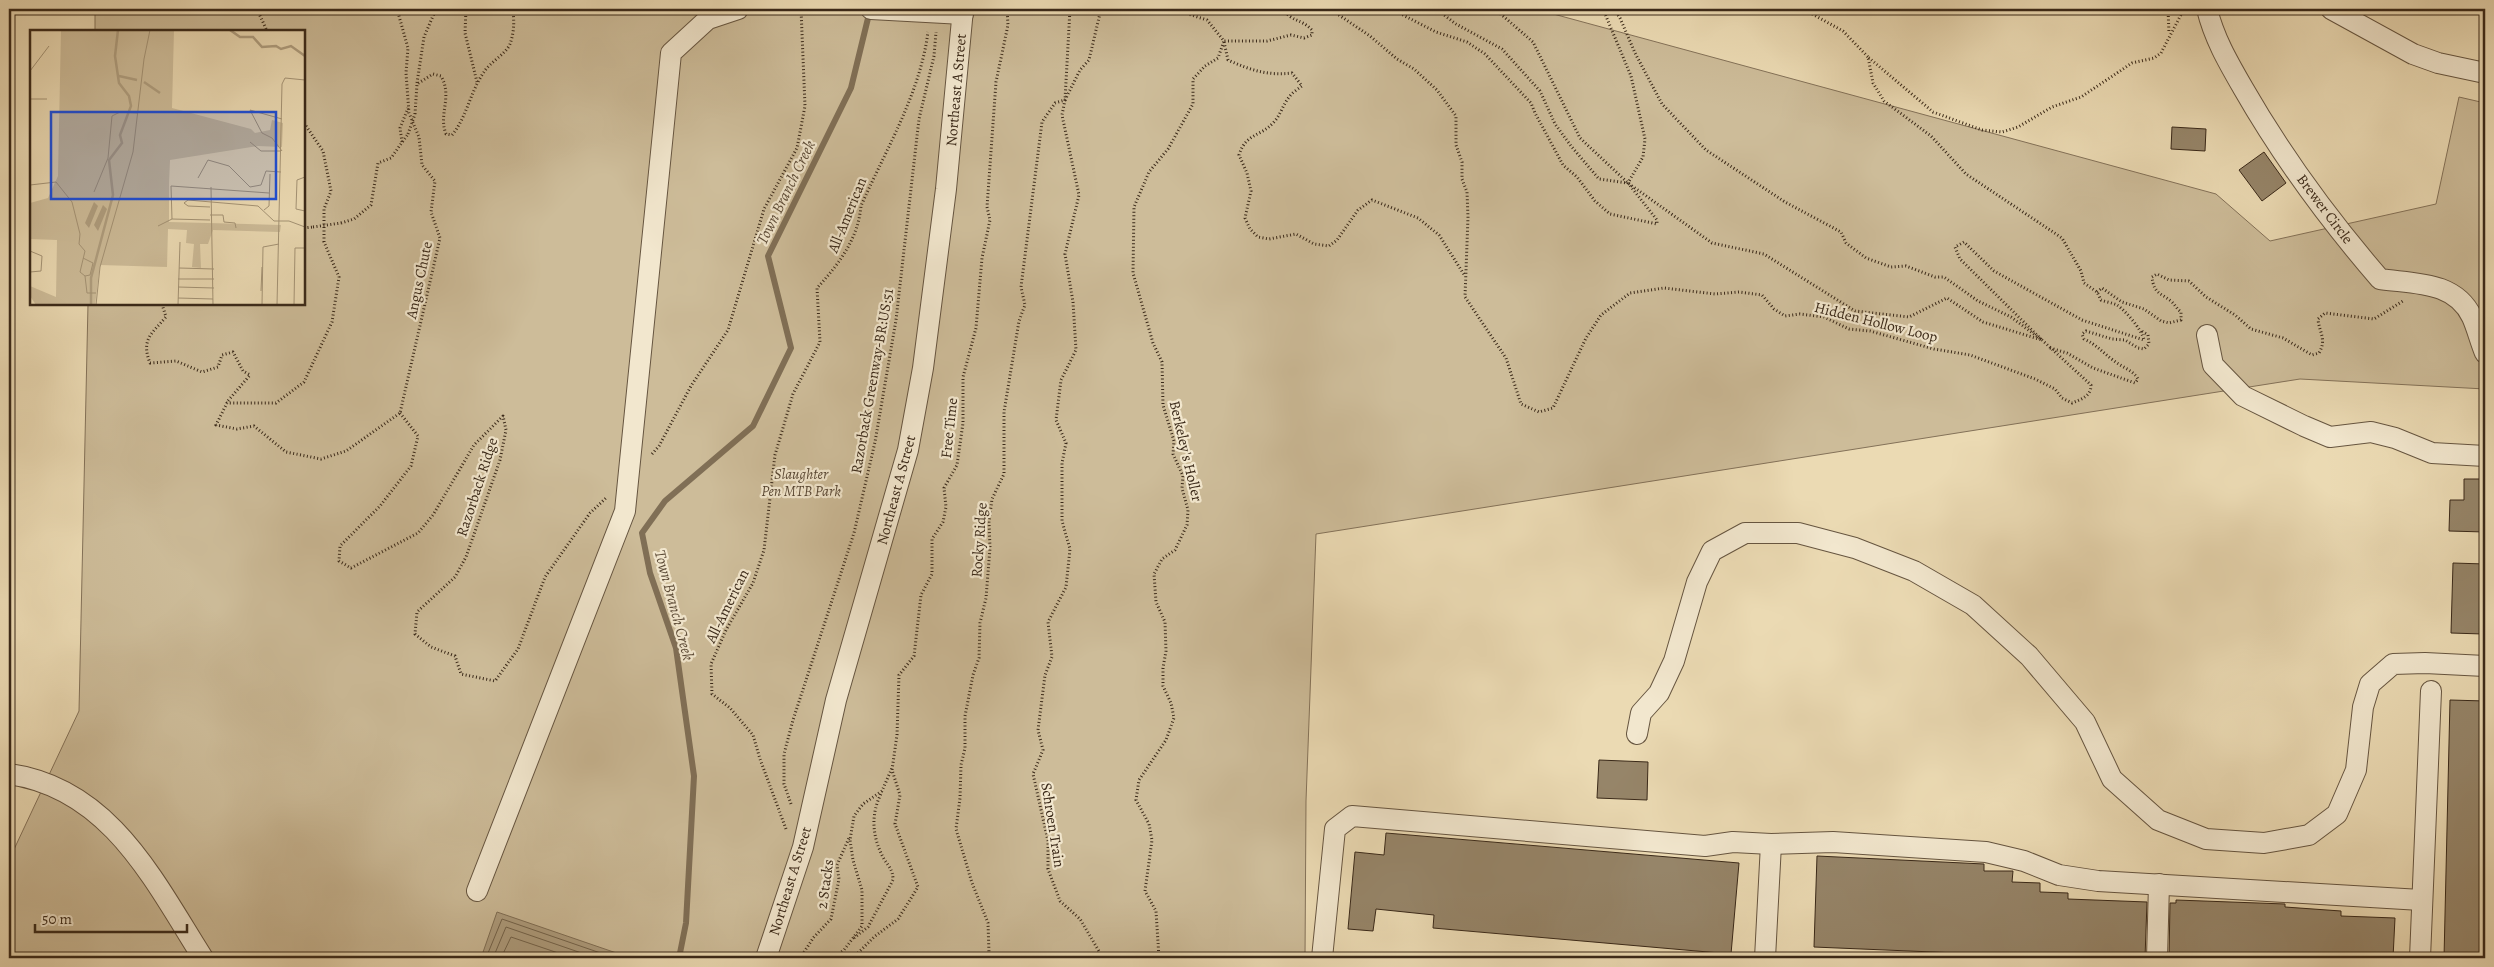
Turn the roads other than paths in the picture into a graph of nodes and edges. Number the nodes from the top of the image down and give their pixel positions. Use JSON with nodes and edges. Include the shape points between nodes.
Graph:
{"nodes":[{"id":1,"x":738,"y":9,"type":"edge"},
{"id":2,"x":871,"y":9,"type":"edge"},
{"id":3,"x":2207,"y":9,"type":"edge"},
{"id":4,"x":2331,"y":9,"type":"edge"},
{"id":5,"x":963,"y":12,"type":"edge"},
{"id":6,"x":2485,"y":73,"type":"edge"},
{"id":7,"x":2207,"y":335,"type":"dead end"},
{"id":8,"x":2485,"y":353,"type":"edge"},
{"id":9,"x":2485,"y":456,"type":"edge"},
{"id":10,"x":2485,"y":666,"type":"edge"},
{"id":11,"x":2431,"y":691,"type":"dead end"},
{"id":12,"x":1637,"y":734,"type":"dead end"},
{"id":13,"x":9,"y":774,"type":"edge"},
{"id":14,"x":1771,"y":844,"type":"junction"},
{"id":15,"x":2159,"y":884,"type":"junction"},
{"id":16,"x":476,"y":891,"type":"dead end"},
{"id":17,"x":2421,"y":900,"type":"junction"},
{"id":18,"x":203,"y":958,"type":"edge"},
{"id":19,"x":766,"y":958,"type":"edge"},
{"id":20,"x":1322,"y":958,"type":"edge"},
{"id":21,"x":1765,"y":958,"type":"edge"},
{"id":22,"x":2157,"y":958,"type":"edge"},
{"id":23,"x":2420,"y":958,"type":"edge"}],
"edges":[{"from":1,"to":16,"type":"street","via":[[708,19],[671,53],[625,511]]},
{"from":2,"to":5,"type":"street"},
{"from":3,"to":8,"type":"street","name":"Brewer Circle","via":[[2212,31],[2258,114],[2344,236],[2380,279],[2444,288],[2460,298],[2472,317]]},
{"from":4,"to":6,"type":"street","via":[[2413,54]]},
{"from":5,"to":19,"type":"street","name":"Northeast A Street","via":[[945,198],[923,368],[908,450],[836,700],[803,847]]},
{"from":7,"to":9,"type":"street","via":[[2212,365],[2243,396],[2304,426],[2330,436],[2371,432],[2432,453]]},
{"from":10,"to":12,"type":"street","via":[[2393,664],[2370,684],[2363,707],[2356,770],[2337,814],[2309,836],[2264,843],[2206,839],[2158,820],[2112,780],[2085,722],[2029,656],[1974,605],[1914,571],[1856,548],[1798,533],[1744,533],[1712,551],[1697,582],[1674,661],[1659,693],[1641,713]]},
{"from":11,"to":17,"type":"street"},
{"from":13,"to":18,"type":"street","via":[[55,786],[84,802],[116,829],[146,868]]},
{"from":14,"to":15,"type":"street","via":[[1833,842],[1986,852],[2024,861],[2059,875]]},
{"from":14,"to":20,"type":"street","via":[[1733,842],[1705,846],[1352,816],[1335,829]]},
{"from":14,"to":21,"type":"street"},
{"from":15,"to":17,"type":"street"},
{"from":15,"to":22,"type":"street"},
{"from":17,"to":23,"type":"street"}]}
